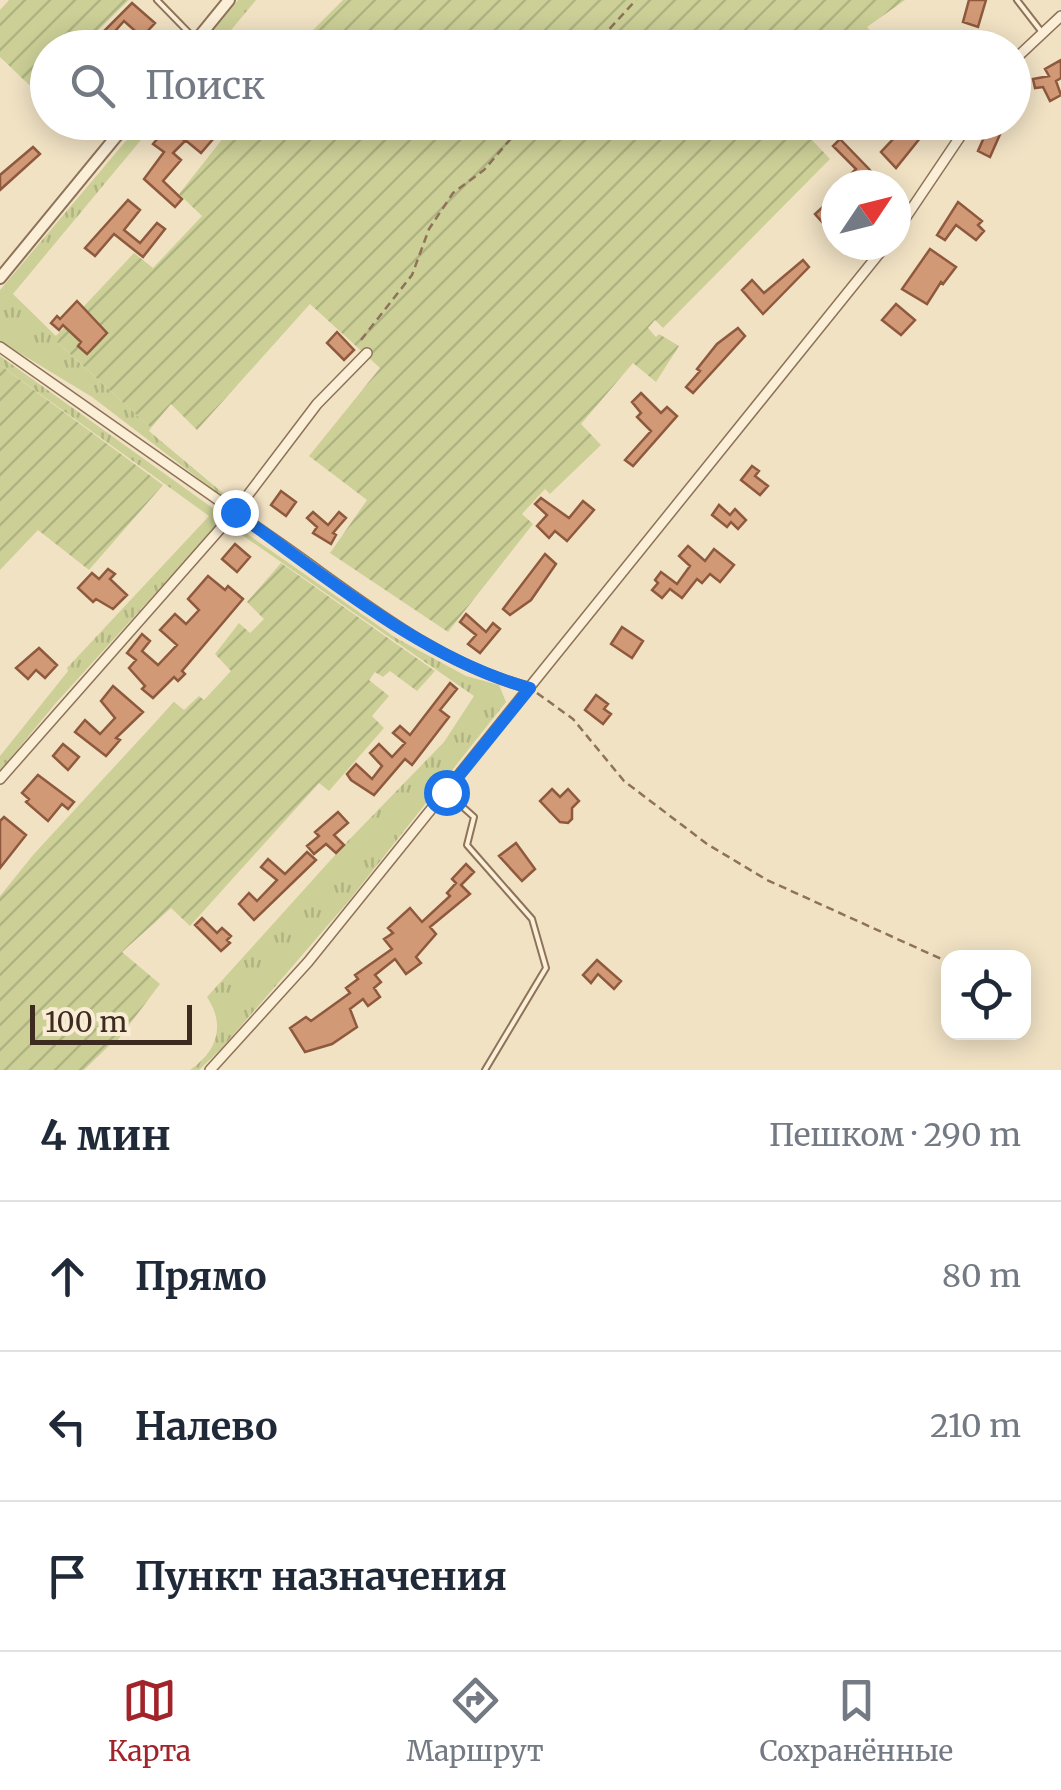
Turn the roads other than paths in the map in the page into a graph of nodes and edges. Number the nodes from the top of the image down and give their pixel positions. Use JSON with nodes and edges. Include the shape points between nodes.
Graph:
{"nodes":[{"id":1,"x":156,"y":0,"type":"edge"},
{"id":2,"x":229,"y":0,"type":"edge"},
{"id":3,"x":1017,"y":0,"type":"edge"},
{"id":4,"x":1061,"y":16,"type":"edge"},
{"id":5,"x":181,"y":30,"type":"edge"},
{"id":6,"x":204,"y":30,"type":"edge"},
{"id":7,"x":1042,"y":31,"type":"junction"},
{"id":8,"x":1031,"y":42,"type":"edge"},
{"id":9,"x":113,"y":140,"type":"edge"},
{"id":10,"x":958,"y":140,"type":"edge"},
{"id":11,"x":911,"y":210,"type":"edge"},
{"id":12,"x":874,"y":260,"type":"edge"},
{"id":13,"x":0,"y":278,"type":"edge"},
{"id":14,"x":0,"y":347,"type":"edge"},
{"id":15,"x":367,"y":353,"type":"dead end"},
{"id":16,"x":235,"y":512,"type":"junction"},
{"id":17,"x":530,"y":688,"type":"junction"},
{"id":18,"x":0,"y":779,"type":"edge"},
{"id":19,"x":446,"y":792,"type":"junction"},
{"id":20,"x":210,"y":1070,"type":"edge"},
{"id":21,"x":485,"y":1070,"type":"edge"}],
"edges":[{"from":1,"to":5,"type":"lane"},
{"from":2,"to":6,"type":"street"},
{"from":3,"to":7,"type":"lane"},
{"from":4,"to":7,"type":"street"},
{"from":7,"to":8,"type":"street"},
{"from":9,"to":13,"type":"street"},
{"from":10,"to":11,"type":"street"},
{"from":12,"to":17,"type":"street"},
{"from":14,"to":16,"type":"street"},
{"from":15,"to":16,"type":"street","via":[[317,404]]},
{"from":16,"to":17,"type":"street","via":[[388,620],[461,662]]},
{"from":16,"to":18,"type":"street"},
{"from":17,"to":19,"type":"street"},
{"from":19,"to":20,"type":"street"},
{"from":19,"to":21,"type":"lane","via":[[474,817],[467,845],[532,918],[546,968]]}]}
